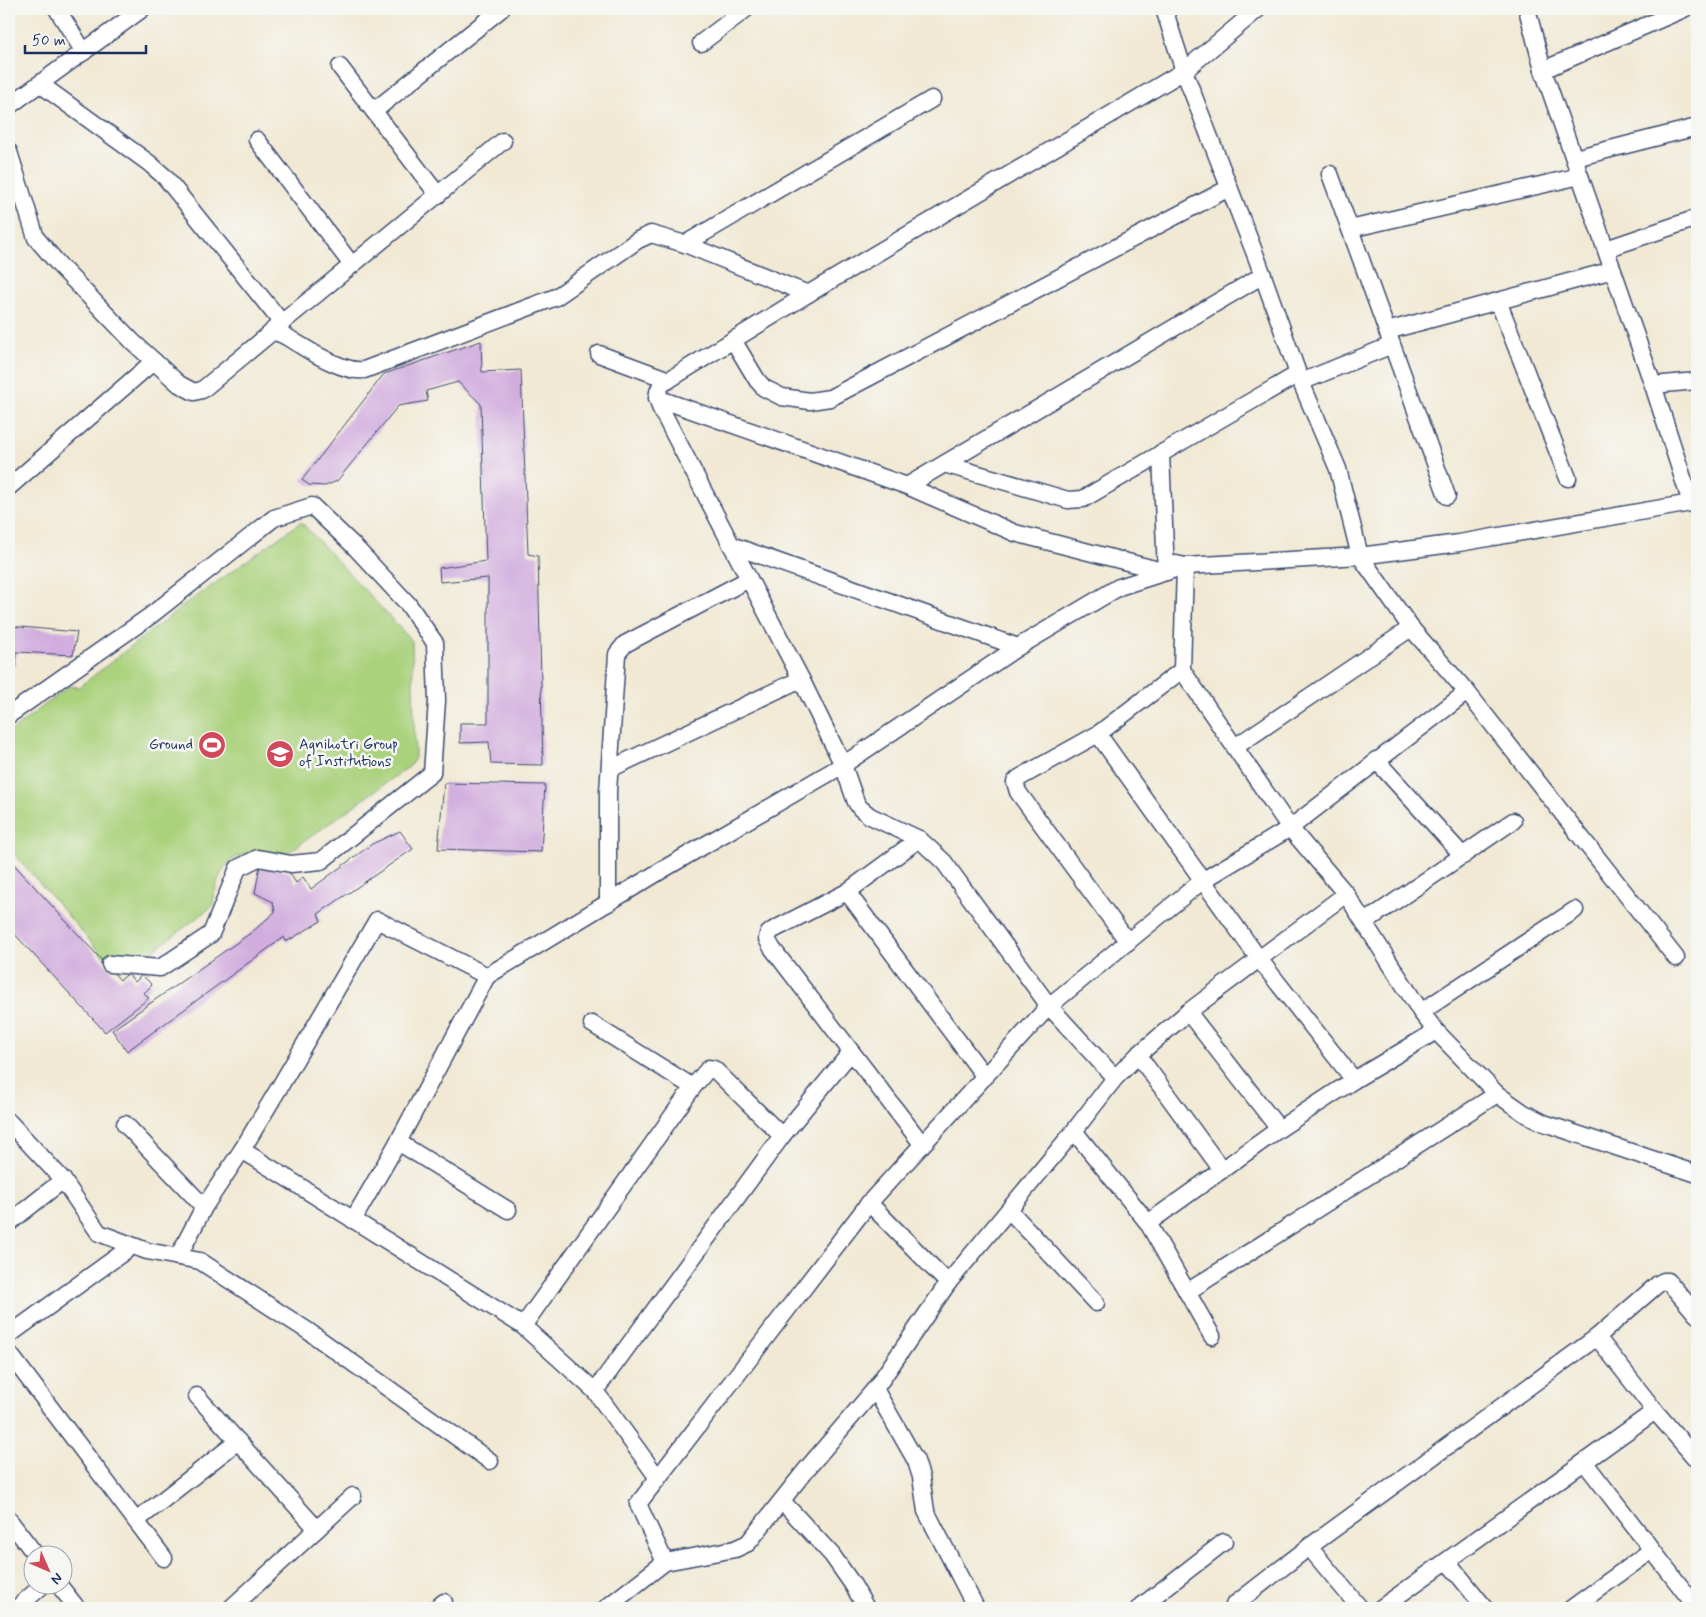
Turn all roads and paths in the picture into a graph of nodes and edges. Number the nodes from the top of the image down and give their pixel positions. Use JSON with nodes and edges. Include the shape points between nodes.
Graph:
{"nodes":[{"id":1,"x":57,"y":9,"type":"edge"},
{"id":2,"x":142,"y":9,"type":"edge"},
{"id":3,"x":501,"y":9,"type":"edge"},
{"id":4,"x":746,"y":9,"type":"edge"},
{"id":5,"x":1164,"y":9,"type":"edge"},
{"id":6,"x":1258,"y":9,"type":"edge"},
{"id":7,"x":1527,"y":9,"type":"edge"},
{"id":8,"x":1684,"y":9,"type":"edge"},
{"id":9,"x":701,"y":43,"type":"dead end"},
{"id":10,"x":84,"y":52,"type":"junction"},
{"id":11,"x":340,"y":66,"type":"dead end"},
{"id":12,"x":1543,"y":70,"type":"junction"},
{"id":13,"x":1184,"y":71,"type":"junction"},
{"id":14,"x":40,"y":84,"type":"junction"},
{"id":15,"x":932,"y":99,"type":"dead end"},
{"id":16,"x":9,"y":106,"type":"edge"},
{"id":17,"x":374,"y":112,"type":"junction"},
{"id":18,"x":1697,"y":127,"type":"edge"},
{"id":19,"x":257,"y":140,"type":"dead end"},
{"id":20,"x":503,"y":141,"type":"dead end"},
{"id":21,"x":9,"y":152,"type":"edge"},
{"id":22,"x":1575,"y":158,"type":"junction"},
{"id":23,"x":1330,"y":174,"type":"dead end"},
{"id":24,"x":1580,"y":176,"type":"junction"},
{"id":25,"x":1229,"y":188,"type":"junction"},
{"id":26,"x":438,"y":195,"type":"junction"},
{"id":27,"x":1697,"y":220,"type":"edge"},
{"id":28,"x":1350,"y":230,"type":"junction"},
{"id":29,"x":685,"y":244,"type":"junction"},
{"id":30,"x":1606,"y":249,"type":"junction"},
{"id":31,"x":352,"y":265,"type":"junction"},
{"id":32,"x":1613,"y":270,"type":"junction"},
{"id":33,"x":1263,"y":275,"type":"junction"},
{"id":34,"x":808,"y":294,"type":"junction"},
{"id":35,"x":1498,"y":301,"type":"junction"},
{"id":36,"x":277,"y":328,"type":"junction"},
{"id":37,"x":1390,"y":338,"type":"junction"},
{"id":38,"x":733,"y":340,"type":"junction"},
{"id":39,"x":598,"y":354,"type":"dead end"},
{"id":40,"x":154,"y":361,"type":"junction"},
{"id":41,"x":1300,"y":378,"type":"junction"},
{"id":42,"x":669,"y":380,"type":"junction"},
{"id":43,"x":1697,"y":381,"type":"edge"},
{"id":44,"x":1653,"y":385,"type":"junction"},
{"id":45,"x":657,"y":398,"type":"junction"},
{"id":46,"x":1161,"y":453,"type":"junction"},
{"id":47,"x":941,"y":465,"type":"junction"},
{"id":48,"x":1568,"y":478,"type":"dead end"},
{"id":49,"x":910,"y":484,"type":"junction"},
{"id":50,"x":9,"y":487,"type":"edge"},
{"id":51,"x":1447,"y":496,"type":"dead end"},
{"id":52,"x":1694,"y":503,"type":"edge"},
{"id":53,"x":732,"y":545,"type":"junction"},
{"id":54,"x":1360,"y":556,"type":"junction"},
{"id":55,"x":1166,"y":562,"type":"junction"},
{"id":56,"x":1185,"y":566,"type":"junction"},
{"id":57,"x":749,"y":579,"type":"junction"},
{"id":58,"x":1411,"y":628,"type":"junction"},
{"id":59,"x":1018,"y":647,"type":"junction"},
{"id":60,"x":1182,"y":670,"type":"junction"},
{"id":61,"x":801,"y":679,"type":"junction"},
{"id":62,"x":1467,"y":692,"type":"junction"},
{"id":63,"x":9,"y":715,"type":"edge"},
{"id":64,"x":1098,"y":734,"type":"junction"},
{"id":65,"x":1235,"y":748,"type":"junction"},
{"id":66,"x":1376,"y":760,"type":"junction"},
{"id":67,"x":843,"y":765,"type":"junction"},
{"id":68,"x":610,"y":769,"type":"junction"},
{"id":69,"x":1513,"y":821,"type":"dead end"},
{"id":70,"x":1290,"y":828,"type":"junction"},
{"id":71,"x":919,"y":840,"type":"junction"},
{"id":72,"x":1462,"y":856,"type":"junction"},
{"id":73,"x":1202,"y":881,"type":"junction"},
{"id":74,"x":847,"y":892,"type":"junction"},
{"id":75,"x":1346,"y":894,"type":"junction"},
{"id":76,"x":608,"y":903,"type":"junction"},
{"id":77,"x":1575,"y":910,"type":"dead end"},
{"id":78,"x":1365,"y":922,"type":"junction"},
{"id":79,"x":1128,"y":942,"type":"junction"},
{"id":80,"x":1676,"y":958,"type":"dead end"},
{"id":81,"x":1259,"y":959,"type":"junction"},
{"id":82,"x":110,"y":964,"type":"dead end"},
{"id":83,"x":487,"y":976,"type":"junction"},
{"id":84,"x":1049,"y":1006,"type":"junction"},
{"id":85,"x":1188,"y":1012,"type":"junction"},
{"id":86,"x":1421,"y":1012,"type":"junction"},
{"id":87,"x":592,"y":1024,"type":"dead end"},
{"id":88,"x":1436,"y":1031,"type":"junction"},
{"id":89,"x":851,"y":1052,"type":"junction"},
{"id":90,"x":1138,"y":1055,"type":"junction"},
{"id":91,"x":985,"y":1078,"type":"junction"},
{"id":92,"x":1115,"y":1078,"type":"junction"},
{"id":93,"x":1354,"y":1080,"type":"junction"},
{"id":94,"x":693,"y":1087,"type":"junction"},
{"id":95,"x":1497,"y":1094,"type":"junction"},
{"id":96,"x":9,"y":1122,"type":"edge"},
{"id":97,"x":125,"y":1124,"type":"dead end"},
{"id":98,"x":1279,"y":1129,"type":"junction"},
{"id":99,"x":1074,"y":1131,"type":"junction"},
{"id":100,"x":782,"y":1136,"type":"junction"},
{"id":101,"x":398,"y":1142,"type":"junction"},
{"id":102,"x":922,"y":1144,"type":"junction"},
{"id":103,"x":242,"y":1150,"type":"junction"},
{"id":104,"x":1222,"y":1170,"type":"junction"},
{"id":105,"x":1697,"y":1174,"type":"edge"},
{"id":106,"x":63,"y":1180,"type":"junction"},
{"id":107,"x":869,"y":1203,"type":"junction"},
{"id":108,"x":204,"y":1207,"type":"junction"},
{"id":109,"x":508,"y":1210,"type":"dead end"},
{"id":110,"x":1009,"y":1210,"type":"junction"},
{"id":111,"x":353,"y":1220,"type":"junction"},
{"id":112,"x":9,"y":1223,"type":"edge"},
{"id":113,"x":1148,"y":1223,"type":"junction"},
{"id":114,"x":132,"y":1246,"type":"junction"},
{"id":115,"x":178,"y":1257,"type":"junction"},
{"id":116,"x":948,"y":1283,"type":"junction"},
{"id":117,"x":1187,"y":1292,"type":"junction"},
{"id":118,"x":1096,"y":1303,"type":"dead end"},
{"id":119,"x":1697,"y":1316,"type":"edge"},
{"id":120,"x":523,"y":1326,"type":"junction"},
{"id":121,"x":9,"y":1335,"type":"edge"},
{"id":122,"x":1212,"y":1336,"type":"dead end"},
{"id":123,"x":1597,"y":1337,"type":"junction"},
{"id":124,"x":9,"y":1353,"type":"edge"},
{"id":125,"x":875,"y":1389,"type":"junction"},
{"id":126,"x":595,"y":1391,"type":"junction"},
{"id":127,"x":197,"y":1396,"type":"dead end"},
{"id":128,"x":1656,"y":1411,"type":"junction"},
{"id":129,"x":238,"y":1441,"type":"junction"},
{"id":130,"x":1697,"y":1460,"type":"edge"},
{"id":131,"x":490,"y":1461,"type":"dead end"},
{"id":132,"x":1585,"y":1463,"type":"junction"},
{"id":133,"x":658,"y":1478,"type":"junction"},
{"id":134,"x":353,"y":1496,"type":"dead end"},
{"id":135,"x":782,"y":1502,"type":"junction"},
{"id":136,"x":9,"y":1520,"type":"edge"},
{"id":137,"x":136,"y":1521,"type":"junction"},
{"id":138,"x":317,"y":1529,"type":"junction"},
{"id":139,"x":1224,"y":1542,"type":"dead end"},
{"id":140,"x":27,"y":1544,"type":"edge"},
{"id":141,"x":1309,"y":1547,"type":"junction"},
{"id":142,"x":1652,"y":1550,"type":"junction"},
{"id":143,"x":164,"y":1558,"type":"dead end"},
{"id":144,"x":1447,"y":1561,"type":"junction"},
{"id":145,"x":665,"y":1562,"type":"junction"},
{"id":146,"x":32,"y":1594,"type":"edge"},
{"id":147,"x":66,"y":1594,"type":"edge"},
{"id":148,"x":1234,"y":1605,"type":"dead end"},
{"id":149,"x":615,"y":1606,"type":"edge"},
{"id":150,"x":16,"y":1608,"type":"edge"},
{"id":151,"x":77,"y":1608,"type":"edge"},
{"id":152,"x":231,"y":1608,"type":"edge"},
{"id":153,"x":866,"y":1608,"type":"edge"},
{"id":154,"x":976,"y":1608,"type":"edge"},
{"id":155,"x":1139,"y":1608,"type":"edge"},
{"id":156,"x":1360,"y":1608,"type":"edge"},
{"id":157,"x":1381,"y":1608,"type":"edge"},
{"id":158,"x":1485,"y":1608,"type":"edge"},
{"id":159,"x":1572,"y":1608,"type":"edge"},
{"id":160,"x":1697,"y":1608,"type":"edge"}],
"edges":[{"from":1,"to":10,"type":"street"},
{"from":2,"to":10,"type":"street"},
{"from":3,"to":17,"type":"street"},
{"from":4,"to":9,"type":"street"},
{"from":5,"to":13,"type":"street"},
{"from":6,"to":13,"type":"street"},
{"from":7,"to":12,"type":"street"},
{"from":8,"to":12,"type":"street"},
{"from":10,"to":14,"type":"street"},
{"from":11,"to":17,"type":"street"},
{"from":12,"to":22,"type":"street"},
{"from":13,"to":25,"type":"street"},
{"from":13,"to":34,"type":"street"},
{"from":14,"to":16,"type":"street"},
{"from":14,"to":36,"type":"street","via":[[165,177]]},
{"from":15,"to":29,"type":"street"},
{"from":17,"to":26,"type":"street"},
{"from":18,"to":22,"type":"street"},
{"from":19,"to":31,"type":"street"},
{"from":20,"to":26,"type":"street"},
{"from":21,"to":40,"type":"street","via":[[36,238]]},
{"from":22,"to":24,"type":"street"},
{"from":23,"to":28,"type":"street"},
{"from":24,"to":28,"type":"street"},
{"from":24,"to":30,"type":"street"},
{"from":25,"to":33,"type":"street"},
{"from":25,"to":38,"type":"street","via":[[830,398],[810,401],[782,397],[764,388]]},
{"from":26,"to":31,"type":"street"},
{"from":27,"to":30,"type":"street"},
{"from":28,"to":37,"type":"street"},
{"from":29,"to":34,"type":"street"},
{"from":29,"to":36,"type":"street","via":[[657,235],[646,236],[556,297],[364,370],[354,370],[323,358],[281,334]]},
{"from":30,"to":32,"type":"street"},
{"from":31,"to":36,"type":"street"},
{"from":32,"to":35,"type":"street"},
{"from":32,"to":44,"type":"street"},
{"from":33,"to":41,"type":"street"},
{"from":33,"to":47,"type":"street"},
{"from":34,"to":38,"type":"street"},
{"from":35,"to":37,"type":"street"},
{"from":35,"to":48,"type":"street"},
{"from":36,"to":40,"type":"street","via":[[202,390],[194,392],[179,384]]},
{"from":37,"to":41,"type":"street"},
{"from":37,"to":51,"type":"street"},
{"from":38,"to":42,"type":"street"},
{"from":39,"to":42,"type":"street"},
{"from":40,"to":50,"type":"street"},
{"from":41,"to":46,"type":"street"},
{"from":41,"to":54,"type":"street","via":[[1338,469]]},
{"from":42,"to":45,"type":"street","via":[[658,389]]},
{"from":43,"to":44,"type":"street"},
{"from":44,"to":52,"type":"street"},
{"from":45,"to":49,"type":"street"},
{"from":45,"to":53,"type":"street"},
{"from":46,"to":47,"type":"street","via":[[1083,499],[1068,500]]},
{"from":46,"to":55,"type":"street"},
{"from":47,"to":49,"type":"street"},
{"from":49,"to":55,"type":"street","via":[[1015,533]]},
{"from":52,"to":54,"type":"street","via":[[1459,543]]},
{"from":53,"to":57,"type":"street"},
{"from":53,"to":59,"type":"street"},
{"from":54,"to":56,"type":"street"},
{"from":54,"to":58,"type":"street"},
{"from":55,"to":56,"type":"street"},
{"from":55,"to":59,"type":"street"},
{"from":56,"to":60,"type":"street"},
{"from":57,"to":61,"type":"street"},
{"from":57,"to":68,"type":"street","via":[[620,648],[615,661]]},
{"from":58,"to":62,"type":"street"},
{"from":58,"to":65,"type":"street"},
{"from":59,"to":67,"type":"street"},
{"from":60,"to":64,"type":"street"},
{"from":60,"to":65,"type":"street"},
{"from":61,"to":67,"type":"street"},
{"from":61,"to":68,"type":"street"},
{"from":62,"to":66,"type":"street"},
{"from":62,"to":80,"type":"street"},
{"from":63,"to":82,"type":"street","via":[[150,616],[274,518],[312,506],[354,545],[408,604],[435,643],[437,701],[432,773],[321,861],[291,864],[258,858],[238,868],[211,934],[160,968]]},
{"from":64,"to":73,"type":"street"},
{"from":64,"to":79,"type":"street","via":[[1019,778],[1015,786]]},
{"from":65,"to":70,"type":"street"},
{"from":66,"to":70,"type":"street"},
{"from":66,"to":72,"type":"street"},
{"from":67,"to":71,"type":"street","via":[[856,802],[865,813]]},
{"from":67,"to":76,"type":"street"},
{"from":68,"to":76,"type":"street"},
{"from":69,"to":72,"type":"street"},
{"from":70,"to":73,"type":"street"},
{"from":70,"to":75,"type":"street"},
{"from":71,"to":74,"type":"street"},
{"from":71,"to":84,"type":"street","via":[[950,868]]},
{"from":72,"to":78,"type":"street"},
{"from":73,"to":79,"type":"street"},
{"from":73,"to":81,"type":"street"},
{"from":74,"to":89,"type":"street","via":[[773,930],[767,939]]},
{"from":74,"to":91,"type":"street"},
{"from":75,"to":78,"type":"street"},
{"from":75,"to":81,"type":"street"},
{"from":76,"to":83,"type":"street"},
{"from":77,"to":86,"type":"street"},
{"from":78,"to":86,"type":"street"},
{"from":79,"to":84,"type":"street"},
{"from":81,"to":85,"type":"street"},
{"from":81,"to":93,"type":"street"},
{"from":83,"to":101,"type":"street"},
{"from":83,"to":103,"type":"street","via":[[377,920]]},
{"from":84,"to":91,"type":"street"},
{"from":84,"to":92,"type":"street"},
{"from":85,"to":90,"type":"street"},
{"from":85,"to":98,"type":"street"},
{"from":86,"to":88,"type":"street"},
{"from":87,"to":94,"type":"street"},
{"from":88,"to":93,"type":"street"},
{"from":88,"to":95,"type":"street"},
{"from":89,"to":100,"type":"street"},
{"from":89,"to":102,"type":"street"},
{"from":90,"to":92,"type":"street"},
{"from":90,"to":104,"type":"street"},
{"from":91,"to":102,"type":"street"},
{"from":92,"to":99,"type":"street"},
{"from":93,"to":98,"type":"street"},
{"from":94,"to":100,"type":"street","via":[[711,1068]]},
{"from":94,"to":120,"type":"street"},
{"from":95,"to":105,"type":"street","via":[[1518,1110],[1544,1123]]},
{"from":95,"to":117,"type":"street"},
{"from":96,"to":106,"type":"street"},
{"from":97,"to":108,"type":"street"},
{"from":98,"to":104,"type":"street"},
{"from":99,"to":110,"type":"street"},
{"from":99,"to":113,"type":"street"},
{"from":100,"to":126,"type":"street"},
{"from":101,"to":109,"type":"street"},
{"from":101,"to":111,"type":"street"},
{"from":102,"to":107,"type":"street"},
{"from":103,"to":108,"type":"street"},
{"from":103,"to":111,"type":"street"},
{"from":104,"to":113,"type":"street"},
{"from":106,"to":112,"type":"street"},
{"from":106,"to":114,"type":"street","via":[[99,1233]]},
{"from":107,"to":116,"type":"street"},
{"from":107,"to":133,"type":"street"},
{"from":108,"to":115,"type":"street"},
{"from":110,"to":116,"type":"street"},
{"from":110,"to":118,"type":"street"},
{"from":111,"to":120,"type":"street"},
{"from":113,"to":117,"type":"street"},
{"from":114,"to":115,"type":"street"},
{"from":114,"to":121,"type":"street"},
{"from":115,"to":131,"type":"street","via":[[200,1261],[308,1331]]},
{"from":116,"to":125,"type":"street"},
{"from":117,"to":122,"type":"street"},
{"from":119,"to":123,"type":"street","via":[[1673,1284],[1664,1280]]},
{"from":120,"to":126,"type":"street"},
{"from":123,"to":128,"type":"street"},
{"from":123,"to":141,"type":"street"},
{"from":124,"to":137,"type":"street"},
{"from":125,"to":135,"type":"street"},
{"from":125,"to":154,"type":"street","via":[[916,1461],[926,1511]]},
{"from":126,"to":133,"type":"street"},
{"from":127,"to":129,"type":"street"},
{"from":128,"to":130,"type":"street"},
{"from":128,"to":132,"type":"street"},
{"from":129,"to":137,"type":"street"},
{"from":129,"to":138,"type":"street"},
{"from":132,"to":142,"type":"street"},
{"from":132,"to":144,"type":"street"},
{"from":133,"to":145,"type":"street","via":[[638,1504]]},
{"from":134,"to":138,"type":"street"},
{"from":135,"to":145,"type":"street","via":[[754,1537],[742,1546]]},
{"from":135,"to":153,"type":"street","via":[[832,1555]]},
{"from":136,"to":140,"type":"street"},
{"from":137,"to":143,"type":"street"},
{"from":138,"to":152,"type":"street"},
{"from":139,"to":155,"type":"street"},
{"from":141,"to":148,"type":"street"},
{"from":141,"to":156,"type":"street"},
{"from":142,"to":159,"type":"street"},
{"from":142,"to":160,"type":"street"},
{"from":144,"to":157,"type":"street"},
{"from":144,"to":158,"type":"street"},
{"from":145,"to":149,"type":"street"},
{"from":146,"to":150,"type":"street"},
{"from":147,"to":151,"type":"street"}]}
